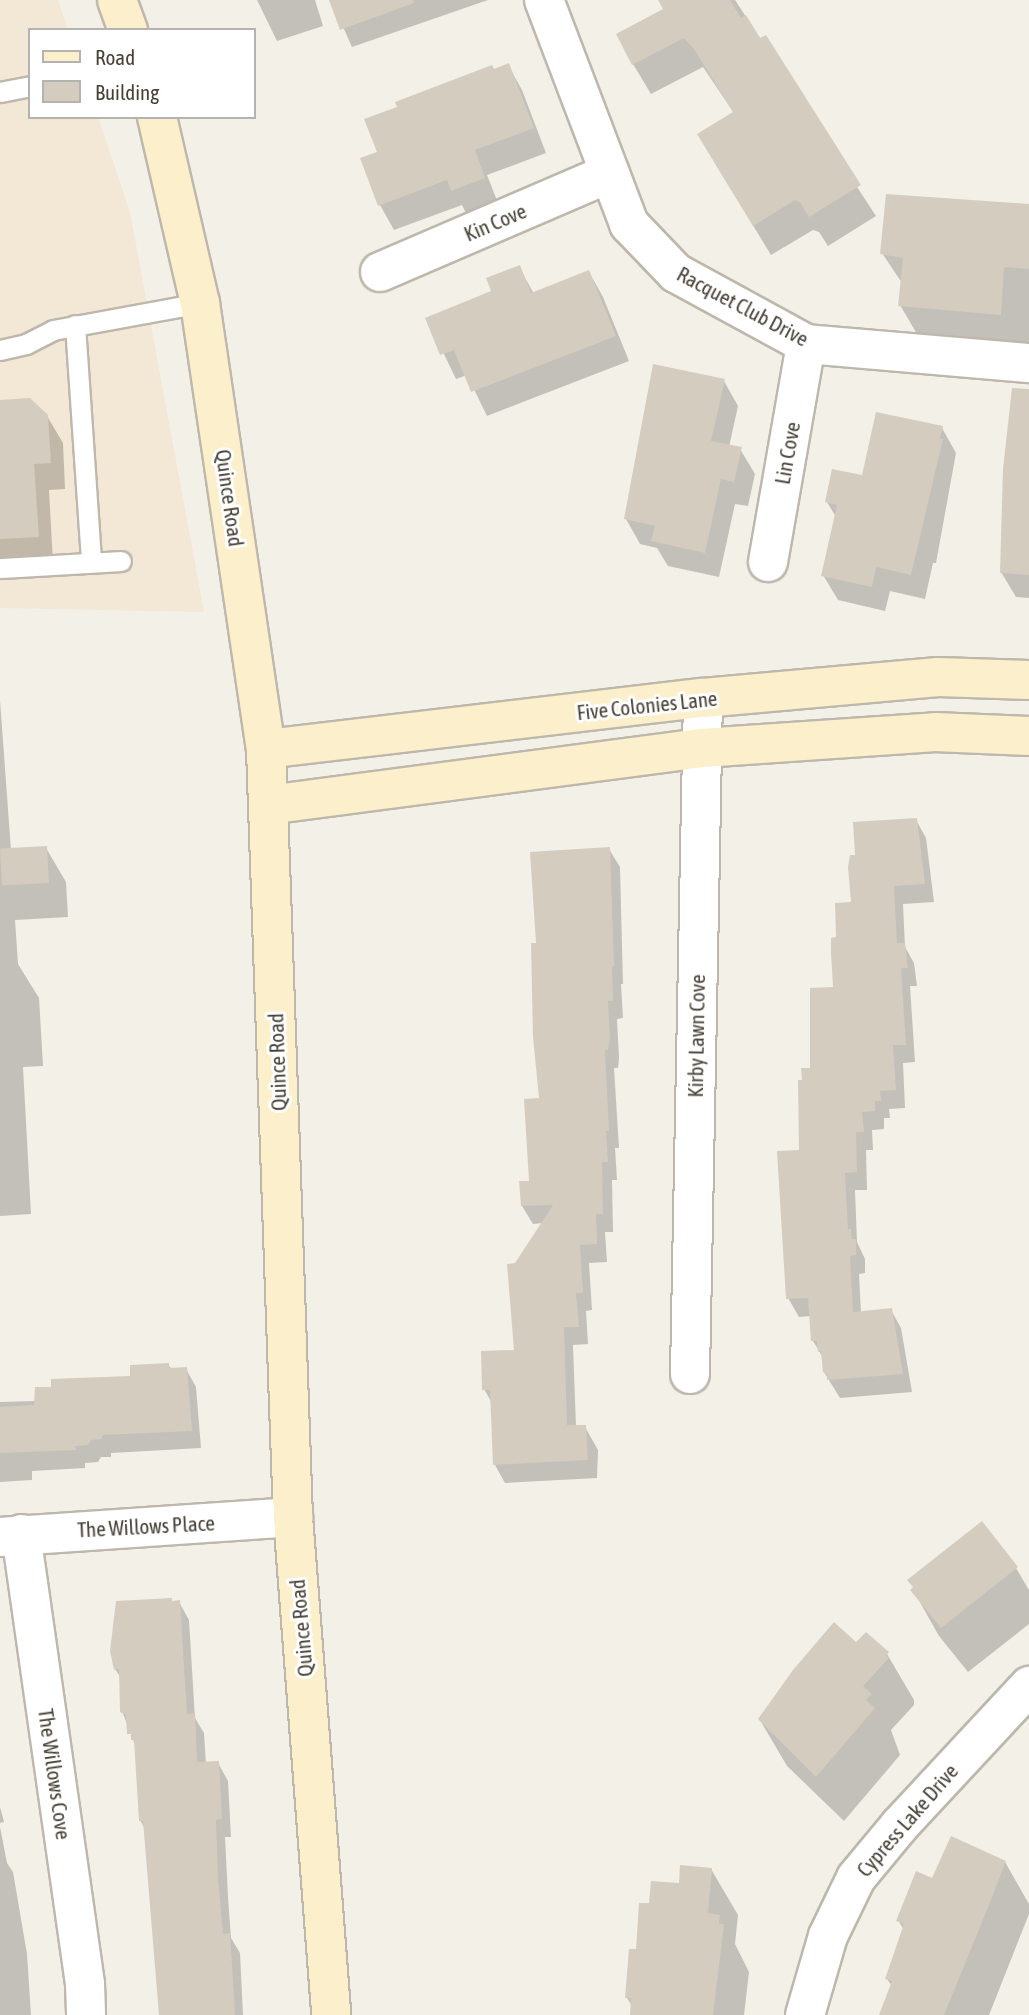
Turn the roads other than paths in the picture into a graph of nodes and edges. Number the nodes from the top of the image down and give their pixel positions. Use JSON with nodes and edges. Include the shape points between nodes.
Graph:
{"nodes":[{"id":1,"x":117,"y":0,"type":"edge"},
{"id":2,"x":544,"y":0,"type":"edge"},
{"id":3,"x":127,"y":28,"type":"edge"},
{"id":4,"x":28,"y":86,"type":"edge"},
{"id":5,"x":0,"y":92,"type":"edge"},
{"id":6,"x":157,"y":119,"type":"edge"},
{"id":7,"x":610,"y":173,"type":"junction"},
{"id":8,"x":380,"y":272,"type":"dead end"},
{"id":9,"x":200,"y":303,"type":"junction"},
{"id":10,"x":75,"y":325,"type":"junction"},
{"id":11,"x":806,"y":344,"type":"junction"},
{"id":12,"x":0,"y":350,"type":"edge"},
{"id":13,"x":1029,"y":363,"type":"edge"},
{"id":14,"x":121,"y":561,"type":"dead end"},
{"id":15,"x":91,"y":562,"type":"junction"},
{"id":16,"x":768,"y":562,"type":"dead end"},
{"id":17,"x":0,"y":568,"type":"edge"},
{"id":18,"x":938,"y":677,"type":"junction"},
{"id":19,"x":1029,"y":680,"type":"edge"},
{"id":20,"x":703,"y":698,"type":"junction"},
{"id":21,"x":935,"y":732,"type":"junction"},
{"id":22,"x":1029,"y":736,"type":"edge"},
{"id":23,"x":702,"y":748,"type":"junction"},
{"id":24,"x":266,"y":749,"type":"junction"},
{"id":25,"x":268,"y":805,"type":"junction"},
{"id":26,"x":690,"y":1374,"type":"dead end"},
{"id":27,"x":293,"y":1517,"type":"junction"},
{"id":28,"x":10,"y":1535,"type":"edge"},
{"id":29,"x":1029,"y":1686,"type":"edge"},
{"id":30,"x":86,"y":2015,"type":"edge"},
{"id":31,"x":331,"y":2015,"type":"edge"},
{"id":32,"x":805,"y":2015,"type":"edge"}],
"edges":[{"from":1,"to":3,"type":"main road"},
{"from":2,"to":7,"type":"street","name":"Racquet Club Drive"},
{"from":4,"to":5,"type":"lane"},
{"from":6,"to":9,"type":"main road","name":"Quince Road"},
{"from":7,"to":8,"type":"street","name":"Kin Cove"},
{"from":7,"to":11,"type":"street","name":"Racquet Club Drive","via":[[629,224],[676,273]]},
{"from":9,"to":10,"type":"lane"},
{"from":9,"to":24,"type":"main road","name":"Quince Road"},
{"from":10,"to":12,"type":"lane"},
{"from":10,"to":15,"type":"lane"},
{"from":11,"to":13,"type":"street","name":"Racquet Club Drive"},
{"from":11,"to":16,"type":"street","name":"Lin Cove"},
{"from":14,"to":15,"type":"lane"},
{"from":15,"to":17,"type":"lane"},
{"from":18,"to":19,"type":"main road","name":"Five Colonies Lane"},
{"from":18,"to":20,"type":"main road","name":"Five Colonies Lane"},
{"from":18,"to":21,"type":"main road"},
{"from":20,"to":23,"type":"street","name":"Kirby Lawn Cove"},
{"from":20,"to":24,"type":"main road","name":"Five Colonies Lane"},
{"from":21,"to":22,"type":"main road"},
{"from":21,"to":23,"type":"main road"},
{"from":23,"to":25,"type":"main road"},
{"from":23,"to":26,"type":"street","name":"Kirby Lawn Cove"},
{"from":24,"to":25,"type":"main road","name":"Quince Road"},
{"from":25,"to":27,"type":"main road","name":"Quince Road"},
{"from":27,"to":28,"type":"street","name":"The Willows Place"},
{"from":27,"to":31,"type":"main road","name":"Quince Road"},
{"from":28,"to":30,"type":"street","name":"The Willows Cove","via":[[85,1984]]},
{"from":29,"to":32,"type":"street","name":"Cypress Lake Drive","via":[[856,1878],[828,1936]]}]}
